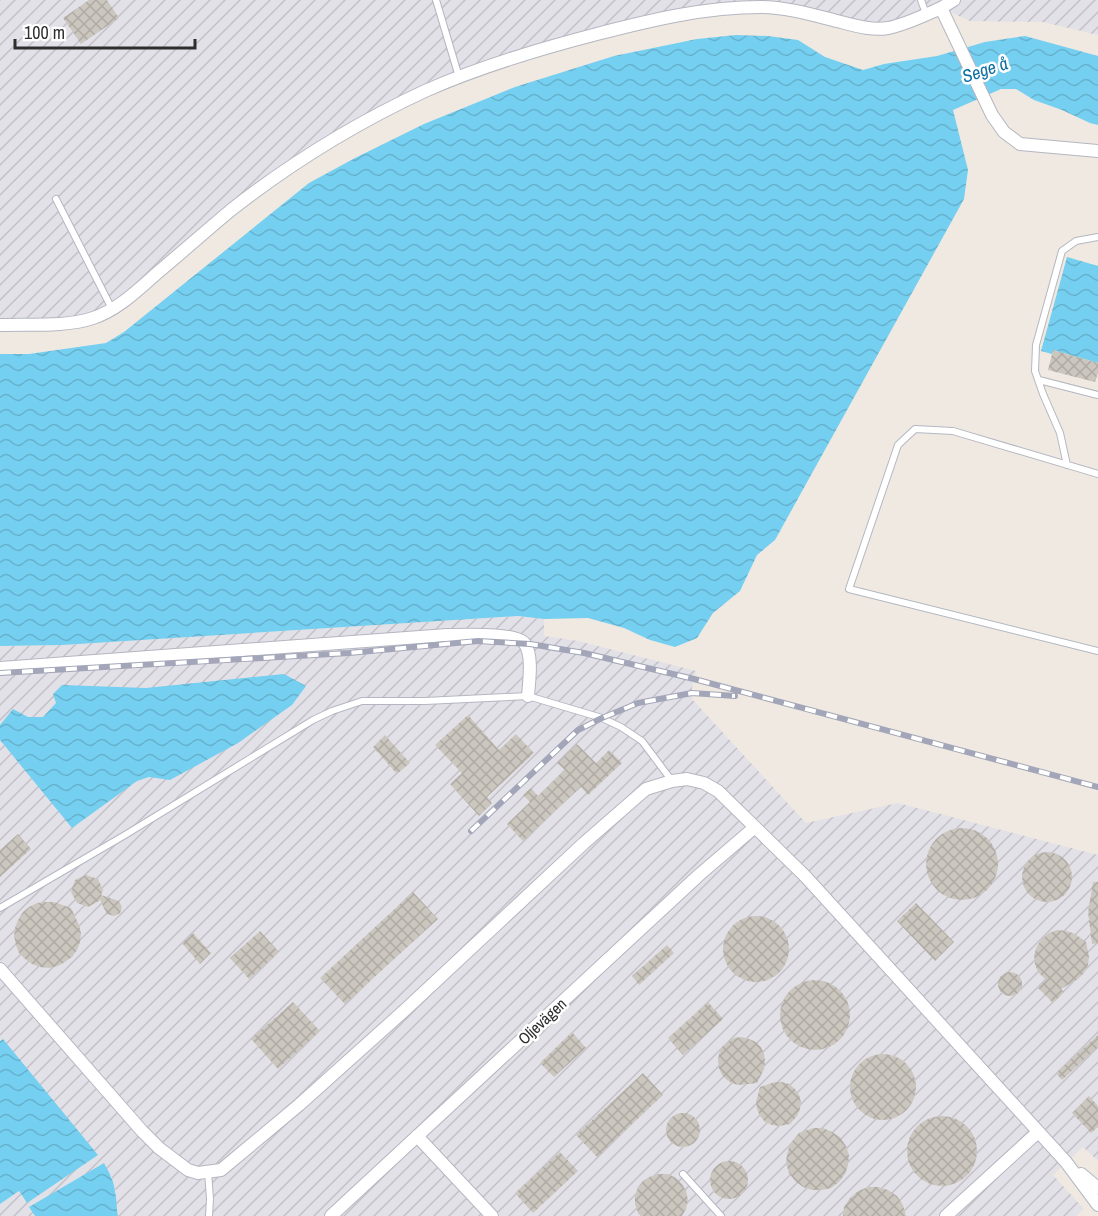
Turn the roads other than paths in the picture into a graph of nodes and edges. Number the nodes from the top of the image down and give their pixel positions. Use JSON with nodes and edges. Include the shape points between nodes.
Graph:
{"nodes":[{"id":1,"x":436,"y":0,"type":"edge"},
{"id":2,"x":921,"y":0,"type":"edge"},
{"id":3,"x":954,"y":0,"type":"edge"},
{"id":4,"x":941,"y":8,"type":"junction"},
{"id":5,"x":926,"y":15,"type":"junction"},
{"id":6,"x":459,"y":78,"type":"junction"},
{"id":7,"x":1098,"y":151,"type":"edge"},
{"id":8,"x":56,"y":199,"type":"dead end"},
{"id":9,"x":1098,"y":237,"type":"edge"},
{"id":10,"x":113,"y":309,"type":"junction"},
{"id":11,"x":0,"y":325,"type":"edge"},
{"id":12,"x":1039,"y":380,"type":"junction"},
{"id":13,"x":1098,"y":395,"type":"edge"},
{"id":14,"x":1067,"y":465,"type":"junction"},
{"id":15,"x":1098,"y":474,"type":"edge"},
{"id":16,"x":1098,"y":651,"type":"edge"},
{"id":17,"x":0,"y":668,"type":"edge"},
{"id":18,"x":528,"y":696,"type":"junction"},
{"id":19,"x":672,"y":781,"type":"junction"},
{"id":20,"x":755,"y":827,"type":"junction"},
{"id":21,"x":0,"y":908,"type":"edge"},
{"id":22,"x":0,"y":969,"type":"edge"},
{"id":23,"x":1038,"y":1131,"type":"junction"},
{"id":24,"x":417,"y":1136,"type":"junction"},
{"id":25,"x":1066,"y":1162,"type":"junction"},
{"id":26,"x":208,"y":1172,"type":"junction"},
{"id":27,"x":683,"y":1174,"type":"dead end"},
{"id":28,"x":1098,"y":1188,"type":"edge"},
{"id":29,"x":1098,"y":1205,"type":"edge"},
{"id":30,"x":209,"y":1216,"type":"edge"},
{"id":31,"x":331,"y":1216,"type":"edge"},
{"id":32,"x":492,"y":1216,"type":"edge"},
{"id":33,"x":721,"y":1216,"type":"edge"},
{"id":34,"x":946,"y":1216,"type":"edge"}],
"edges":[{"from":1,"to":6,"type":"lane"},
{"from":2,"to":5,"type":"lane"},
{"from":3,"to":4,"type":"street"},
{"from":4,"to":5,"type":"street"},
{"from":4,"to":7,"type":"street","via":[[1004,132],[1020,144]]},
{"from":5,"to":6,"type":"street","via":[[888,28],[864,28],[763,7],[703,10],[546,47]]},
{"from":6,"to":10,"type":"street","via":[[366,122],[278,176]]},
{"from":8,"to":10,"type":"lane"},
{"from":9,"to":12,"type":"lane","via":[[1076,241],[1062,251],[1036,345],[1035,371]]},
{"from":10,"to":11,"type":"street","via":[[91,319],[61,324]]},
{"from":12,"to":13,"type":"lane"},
{"from":12,"to":14,"type":"lane","via":[[1060,433]]},
{"from":14,"to":15,"type":"lane"},
{"from":14,"to":16,"type":"lane","via":[[952,431],[915,429],[898,445],[849,589]]},
{"from":17,"to":18,"type":"street","via":[[447,635],[507,636],[525,644],[529,656]]},
{"from":18,"to":19,"type":"lane","via":[[621,727],[642,741]]},
{"from":18,"to":21,"type":"lane","via":[[362,701],[332,711]]},
{"from":19,"to":20,"type":"street","via":[[704,783],[718,791]]},
{"from":19,"to":26,"type":"street","via":[[646,789],[299,1105],[221,1170]]},
{"from":20,"to":23,"type":"street","via":[[806,876]]},
{"from":20,"to":24,"type":"street","name":"Oljevägen"},
{"from":22,"to":26,"type":"street","via":[[159,1148],[188,1170]]},
{"from":23,"to":25,"type":"street"},
{"from":23,"to":34,"type":"street"},
{"from":24,"to":31,"type":"street","name":"Oljevägen"},
{"from":24,"to":32,"type":"street"},
{"from":25,"to":28,"type":"street"},
{"from":25,"to":29,"type":"street"},
{"from":26,"to":30,"type":"lane"},
{"from":27,"to":33,"type":"lane"}]}
